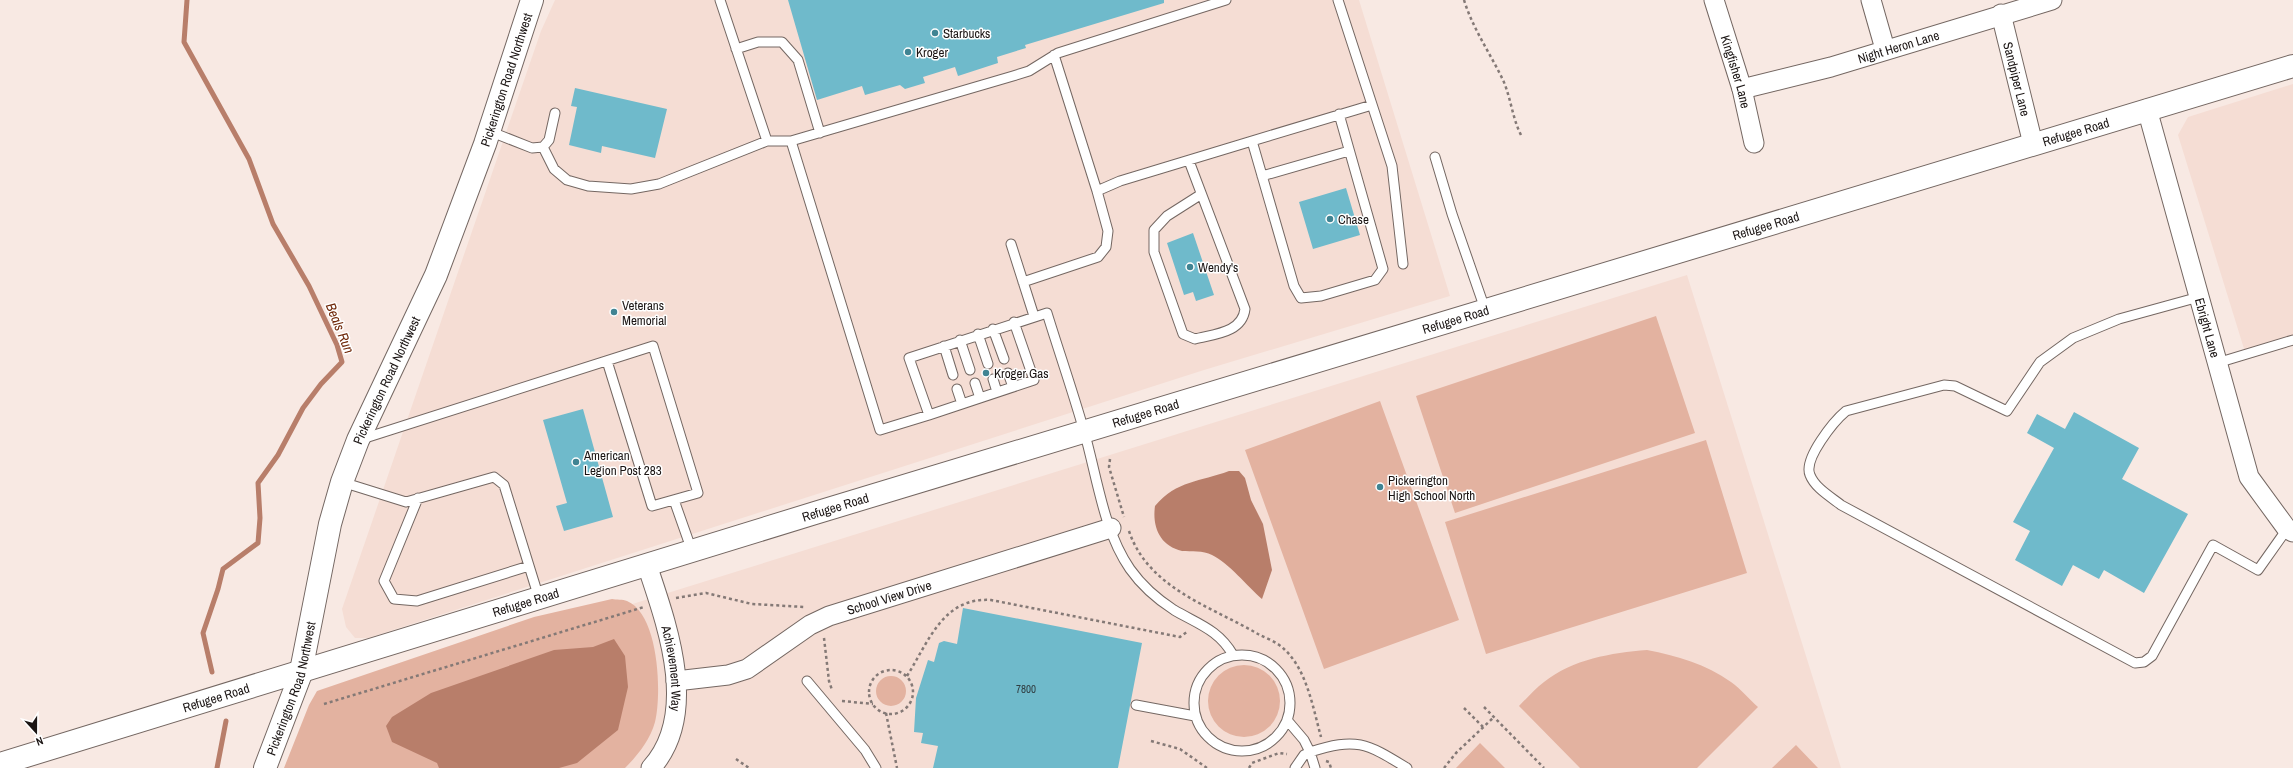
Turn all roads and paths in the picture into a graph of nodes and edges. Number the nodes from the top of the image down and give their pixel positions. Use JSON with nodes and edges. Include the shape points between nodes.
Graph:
{"nodes":[{"id":1,"x":532,"y":0,"type":"edge"},
{"id":2,"x":720,"y":0,"type":"edge"},
{"id":3,"x":1226,"y":0,"type":"edge"},
{"id":4,"x":1338,"y":0,"type":"edge"},
{"id":5,"x":1464,"y":0,"type":"edge"},
{"id":6,"x":1714,"y":0,"type":"edge"},
{"id":7,"x":1871,"y":0,"type":"edge"},
{"id":8,"x":2052,"y":0,"type":"edge"},
{"id":9,"x":2001,"y":14,"type":"junction"},
{"id":10,"x":736,"y":49,"type":"junction"},
{"id":11,"x":1885,"y":49,"type":"junction"},
{"id":12,"x":1054,"y":55,"type":"junction"},
{"id":13,"x":2293,"y":66,"type":"edge"},
{"id":14,"x":1742,"y":89,"type":"junction"},
{"id":15,"x":1372,"y":105,"type":"junction"},
{"id":16,"x":2148,"y":109,"type":"junction"},
{"id":17,"x":554,"y":113,"type":"dead end"},
{"id":18,"x":1340,"y":114,"type":"junction"},
{"id":19,"x":489,"y":131,"type":"junction"},
{"id":20,"x":820,"y":132,"type":"junction"},
{"id":21,"x":1521,"y":135,"type":"dead end"},
{"id":22,"x":767,"y":141,"type":"junction"},
{"id":23,"x":791,"y":141,"type":"junction"},
{"id":24,"x":1252,"y":141,"type":"junction"},
{"id":25,"x":1754,"y":143,"type":"dead end"},
{"id":26,"x":2033,"y":144,"type":"junction"},
{"id":27,"x":543,"y":147,"type":"junction"},
{"id":28,"x":1350,"y":151,"type":"junction"},
{"id":29,"x":1435,"y":157,"type":"dead end"},
{"id":30,"x":1189,"y":161,"type":"junction"},
{"id":31,"x":1262,"y":176,"type":"junction"},
{"id":32,"x":1097,"y":192,"type":"junction"},
{"id":33,"x":1200,"y":195,"type":"junction"},
{"id":34,"x":1011,"y":244,"type":"dead end"},
{"id":35,"x":1403,"y":264,"type":"dead end"},
{"id":36,"x":1024,"y":282,"type":"junction"},
{"id":37,"x":2199,"y":297,"type":"junction"},
{"id":38,"x":1485,"y":309,"type":"junction"},
{"id":39,"x":1034,"y":316,"type":"junction"},
{"id":40,"x":1014,"y":322,"type":"junction"},
{"id":41,"x":993,"y":329,"type":"junction"},
{"id":42,"x":978,"y":334,"type":"junction"},
{"id":43,"x":960,"y":340,"type":"junction"},
{"id":44,"x":2293,"y":340,"type":"edge"},
{"id":45,"x":944,"y":346,"type":"junction"},
{"id":46,"x":1004,"y":359,"type":"dead end"},
{"id":47,"x":607,"y":362,"type":"junction"},
{"id":48,"x":2217,"y":363,"type":"junction"},
{"id":49,"x":988,"y":364,"type":"dead end"},
{"id":50,"x":970,"y":370,"type":"dead end"},
{"id":51,"x":1008,"y":373,"type":"dead end"},
{"id":52,"x":953,"y":375,"type":"dead end"},
{"id":53,"x":993,"y":379,"type":"dead end"},
{"id":54,"x":975,"y":384,"type":"dead end"},
{"id":55,"x":1013,"y":387,"type":"junction"},
{"id":56,"x":958,"y":389,"type":"dead end"},
{"id":57,"x":997,"y":392,"type":"junction"},
{"id":58,"x":980,"y":398,"type":"junction"},
{"id":59,"x":962,"y":404,"type":"junction"},
{"id":60,"x":929,"y":415,"type":"junction"},
{"id":61,"x":1084,"y":432,"type":"junction"},
{"id":62,"x":358,"y":440,"type":"junction"},
{"id":63,"x":1110,"y":459,"type":"dead end"},
{"id":64,"x":342,"y":482,"type":"junction"},
{"id":65,"x":418,"y":498,"type":"junction"},
{"id":66,"x":674,"y":500,"type":"junction"},
{"id":67,"x":1122,"y":526,"type":"junction"},
{"id":68,"x":2290,"y":531,"type":"edge"},
{"id":69,"x":692,"y":551,"type":"junction"},
{"id":70,"x":647,"y":565,"type":"junction"},
{"id":71,"x":529,"y":566,"type":"junction"},
{"id":72,"x":539,"y":598,"type":"junction"},
{"id":73,"x":659,"y":603,"type":"junction"},
{"id":74,"x":817,"y":622,"type":"junction"},
{"id":75,"x":1202,"y":623,"type":"junction"},
{"id":76,"x":1234,"y":655,"type":"junction"},
{"id":77,"x":301,"y":671,"type":"junction"},
{"id":78,"x":907,"y":676,"type":"junction"},
{"id":79,"x":676,"y":681,"type":"junction"},
{"id":80,"x":806,"y":681,"type":"dead end"},
{"id":81,"x":836,"y":695,"type":"dead end"},
{"id":82,"x":840,"y":699,"type":"dead end"},
{"id":83,"x":324,"y":704,"type":"dead end"},
{"id":84,"x":873,"y":704,"type":"junction"},
{"id":85,"x":1136,"y":705,"type":"dead end"},
{"id":86,"x":1484,"y":707,"type":"dead end"},
{"id":87,"x":1464,"y":708,"type":"dead end"},
{"id":88,"x":886,"y":713,"type":"junction"},
{"id":89,"x":1195,"y":716,"type":"junction"},
{"id":90,"x":1494,"y":717,"type":"junction"},
{"id":91,"x":1287,"y":720,"type":"junction"},
{"id":92,"x":1483,"y":726,"type":"junction"},
{"id":93,"x":1152,"y":741,"type":"dead end"},
{"id":94,"x":1325,"y":748,"type":"junction"},
{"id":95,"x":1310,"y":752,"type":"junction"},
{"id":96,"x":1287,"y":754,"type":"dead end"},
{"id":97,"x":736,"y":759,"type":"dead end"},
{"id":98,"x":1329,"y":762,"type":"dead end"},
{"id":99,"x":0,"y":764,"type":"edge"},
{"id":100,"x":265,"y":768,"type":"edge"},
{"id":101,"x":651,"y":768,"type":"edge"},
{"id":102,"x":749,"y":768,"type":"edge"},
{"id":103,"x":876,"y":768,"type":"edge"},
{"id":104,"x":897,"y":768,"type":"edge"},
{"id":105,"x":1207,"y":768,"type":"edge"},
{"id":106,"x":1249,"y":768,"type":"edge"},
{"id":107,"x":1295,"y":768,"type":"edge"},
{"id":108,"x":1315,"y":768,"type":"edge"},
{"id":109,"x":1407,"y":768,"type":"edge"},
{"id":110,"x":1444,"y":768,"type":"edge"},
{"id":111,"x":1544,"y":768,"type":"edge"}],
"edges":[{"from":1,"to":19,"type":"main road","name":"Pickerington Road Northwest"},
{"from":2,"to":10,"type":"lane"},
{"from":3,"to":12,"type":"lane"},
{"from":4,"to":15,"type":"lane"},
{"from":5,"to":21,"type":"path","via":[[1503,81],[1513,119]]},
{"from":6,"to":14,"type":"street","name":"Kingfisher Lane"},
{"from":7,"to":11,"type":"street"},
{"from":8,"to":9,"type":"street","name":"Night Heron Lane"},
{"from":9,"to":11,"type":"street","name":"Night Heron Lane"},
{"from":9,"to":26,"type":"street","name":"Sandpiper Lane"},
{"from":10,"to":20,"type":"lane","via":[[758,42],[782,42],[792,51],[798,60]]},
{"from":10,"to":22,"type":"lane"},
{"from":11,"to":14,"type":"street","name":"Night Heron Lane","via":[[1831,67]]},
{"from":12,"to":20,"type":"lane","via":[[1030,71]]},
{"from":12,"to":32,"type":"lane"},
{"from":13,"to":16,"type":"main road","name":"Refugee Road"},
{"from":14,"to":25,"type":"street","name":"Kingfisher Lane"},
{"from":15,"to":18,"type":"lane"},
{"from":15,"to":35,"type":"lane","via":[[1392,166]]},
{"from":16,"to":26,"type":"main road","name":"Refugee Road"},
{"from":16,"to":37,"type":"street","name":"Ebright Lane"},
{"from":17,"to":27,"type":"lane","via":[[550,140]]},
{"from":18,"to":24,"type":"lane"},
{"from":18,"to":28,"type":"lane"},
{"from":19,"to":27,"type":"lane","via":[[532,148]]},
{"from":19,"to":62,"type":"main road","name":"Pickerington Road Northwest","via":[[436,275]]},
{"from":20,"to":23,"type":"lane"},
{"from":22,"to":23,"type":"lane"},
{"from":22,"to":27,"type":"lane","via":[[659,184],[631,189],[588,186],[567,180],[554,169]]},
{"from":23,"to":60,"type":"lane","via":[[880,430]]},
{"from":24,"to":30,"type":"lane"},
{"from":24,"to":31,"type":"lane"},
{"from":26,"to":38,"type":"main road","name":"Refugee Road"},
{"from":28,"to":31,"type":"lane"},
{"from":28,"to":31,"type":"lane","via":[[1382,269],[1375,280],[1321,296],[1302,298],[1294,286]]},
{"from":29,"to":38,"type":"lane"},
{"from":30,"to":32,"type":"lane","via":[[1120,181]]},
{"from":30,"to":33,"type":"lane"},
{"from":32,"to":36,"type":"lane","via":[[1108,231],[1106,247],[1098,257]]},
{"from":33,"to":33,"type":"lane","via":[[1167,216],[1154,230],[1154,252],[1183,334],[1194,339],[1236,327],[1244,317],[1245,309]]},
{"from":34,"to":36,"type":"lane"},
{"from":36,"to":39,"type":"lane"},
{"from":37,"to":48,"type":"street","name":"Ebright Lane"},
{"from":37,"to":68,"type":"lane","via":[[2119,319],[2073,338],[2040,362],[2007,411],[1955,386],[1944,385],[1846,411],[1835,420],[1808,463],[1810,475],[1820,489],[1842,505],[2135,663],[2144,662],[2152,656],[2213,545],[2258,570]]},
{"from":38,"to":61,"type":"main road","name":"Refugee Road"},
{"from":39,"to":40,"type":"lane"},
{"from":39,"to":61,"type":"lane","via":[[1047,313]]},
{"from":40,"to":41,"type":"lane"},
{"from":40,"to":55,"type":"lane","via":[[1034,380]]},
{"from":41,"to":42,"type":"lane"},
{"from":41,"to":46,"type":"lane"},
{"from":42,"to":43,"type":"lane"},
{"from":42,"to":49,"type":"lane"},
{"from":43,"to":45,"type":"lane"},
{"from":43,"to":50,"type":"lane"},
{"from":44,"to":48,"type":"lane"},
{"from":45,"to":52,"type":"lane"},
{"from":45,"to":60,"type":"lane","via":[[909,358]]},
{"from":47,"to":62,"type":"lane"},
{"from":47,"to":66,"type":"lane","via":[[652,506]]},
{"from":47,"to":66,"type":"lane","via":[[652,346],[698,494]]},
{"from":48,"to":68,"type":"street","name":"Ebright Lane","via":[[2249,478]]},
{"from":51,"to":55,"type":"lane"},
{"from":53,"to":57,"type":"lane"},
{"from":54,"to":58,"type":"lane"},
{"from":55,"to":57,"type":"lane"},
{"from":56,"to":59,"type":"lane"},
{"from":57,"to":58,"type":"lane"},
{"from":58,"to":59,"type":"lane"},
{"from":59,"to":60,"type":"lane"},
{"from":61,"to":67,"type":"lane"},
{"from":61,"to":69,"type":"main road","name":"Refugee Road"},
{"from":62,"to":64,"type":"main road","name":"Pickerington Road Northwest"},
{"from":63,"to":67,"type":"path","via":[[1109,467]]},
{"from":64,"to":65,"type":"lane","via":[[406,502]]},
{"from":64,"to":77,"type":"main road","name":"Pickerington Road Northwest","via":[[330,524]]},
{"from":65,"to":71,"type":"lane","via":[[494,477],[504,485]]},
{"from":65,"to":71,"type":"lane","via":[[384,581],[394,599],[417,601]]},
{"from":66,"to":69,"type":"lane"},
{"from":67,"to":74,"type":"street","name":"School View Drive","via":[[846,610]]},
{"from":67,"to":75,"type":"lane","via":[[1122,556],[1144,587],[1174,610]]},
{"from":67,"to":94,"type":"path","via":[[1134,546],[1169,585],[1283,648],[1301,672]]},
{"from":69,"to":70,"type":"main road","name":"Refugee Road"},
{"from":70,"to":72,"type":"main road","name":"Refugee Road"},
{"from":70,"to":73,"type":"street","name":"Achievement Way"},
{"from":71,"to":72,"type":"lane"},
{"from":72,"to":77,"type":"main road","name":"Refugee Road"},
{"from":73,"to":74,"type":"path","via":[[688,595],[706,594],[752,604],[806,608]]},
{"from":73,"to":79,"type":"street","name":"Achievement Way"},
{"from":73,"to":83,"type":"path"},
{"from":74,"to":79,"type":"street","name":"School View Drive","via":[[747,668],[728,675]]},
{"from":74,"to":81,"type":"path","via":[[825,640],[829,681]]},
{"from":75,"to":76,"type":"lane","via":[[1228,645]]},
{"from":75,"to":78,"type":"path","via":[[1180,637],[991,600],[971,600],[950,610]]},
{"from":76,"to":89,"type":"lane","via":[[1218,660],[1197,684],[1193,700]]},
{"from":76,"to":91,"type":"lane","via":[[1260,658],[1278,669],[1291,698]]},
{"from":77,"to":99,"type":"main road","name":"Refugee Road"},
{"from":77,"to":100,"type":"main road","name":"Pickerington Road Northwest"},
{"from":78,"to":84,"type":"path","via":[[901,672],[888,670],[875,677],[869,690]]},
{"from":78,"to":88,"type":"path","via":[[913,689],[910,703],[900,712]]},
{"from":79,"to":101,"type":"street","name":"Achievement Way","via":[[674,722]]},
{"from":80,"to":103,"type":"lane","via":[[865,750]]},
{"from":82,"to":84,"type":"path","via":[[844,703]]},
{"from":84,"to":88,"type":"path"},
{"from":85,"to":89,"type":"lane"},
{"from":86,"to":90,"type":"path"},
{"from":87,"to":92,"type":"path"},
{"from":88,"to":104,"type":"path"},
{"from":89,"to":91,"type":"lane","via":[[1202,730],[1213,742],[1227,749],[1243,751],[1259,749],[1273,741],[1284,729]]},
{"from":90,"to":92,"type":"path"},
{"from":90,"to":111,"type":"path"},
{"from":91,"to":95,"type":"lane","via":[[1304,740]]},
{"from":92,"to":110,"type":"path"},
{"from":93,"to":105,"type":"path","via":[[1180,749]]},
{"from":94,"to":95,"type":"lane"},
{"from":94,"to":98,"type":"path"},
{"from":94,"to":109,"type":"lane","via":[[1355,743],[1376,749]]},
{"from":95,"to":107,"type":"lane","via":[[1304,755]]},
{"from":95,"to":108,"type":"lane"},
{"from":96,"to":106,"type":"path","via":[[1279,753],[1252,763]]},
{"from":97,"to":102,"type":"path"}]}
